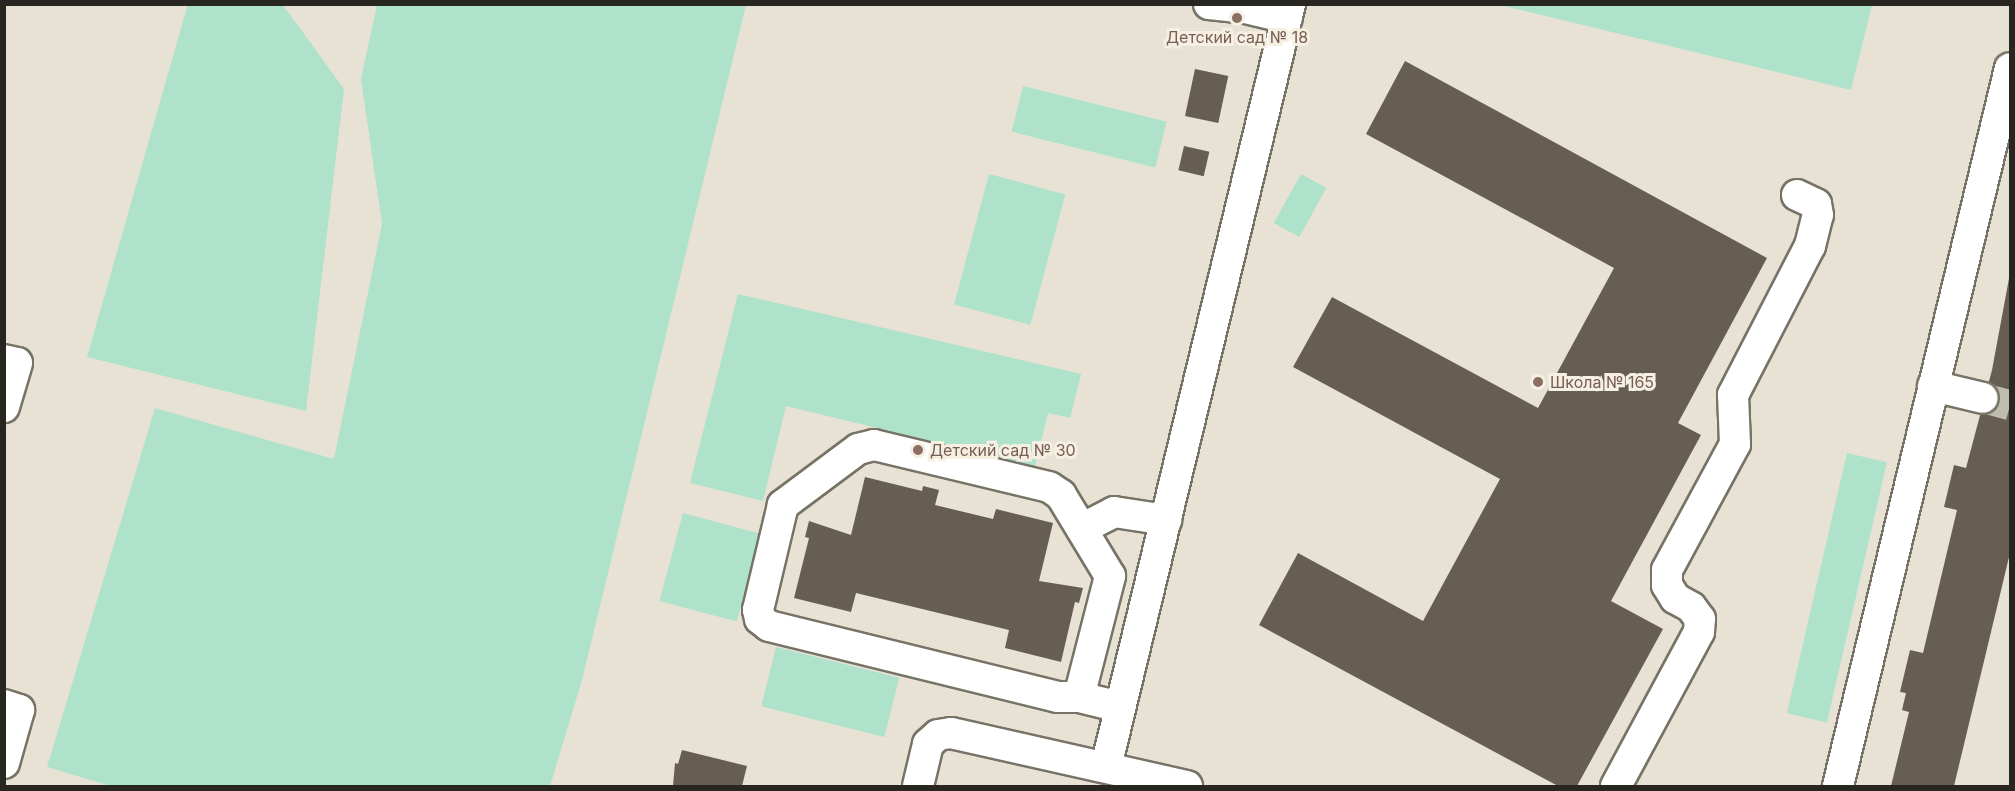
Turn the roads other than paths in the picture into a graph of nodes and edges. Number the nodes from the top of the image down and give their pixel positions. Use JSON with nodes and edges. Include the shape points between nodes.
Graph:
{"nodes":[{"id":1,"x":1209,"y":4,"type":"edge"},
{"id":2,"x":1246,"y":6,"type":"edge"},
{"id":3,"x":1288,"y":11,"type":"edge"},
{"id":4,"x":2010,"y":68,"type":"edge"},
{"id":5,"x":1797,"y":195,"type":"dead end"},
{"id":6,"x":4,"y":360,"type":"edge"},
{"id":7,"x":1933,"y":386,"type":"junction"},
{"id":8,"x":1983,"y":398,"type":"tunnel mouth"},
{"id":9,"x":4,"y":407,"type":"edge"},
{"id":10,"x":1166,"y":520,"type":"junction"},
{"id":11,"x":1083,"y":528,"type":"junction"},
{"id":12,"x":1079,"y":697,"type":"junction"},
{"id":13,"x":4,"y":705,"type":"edge"},
{"id":14,"x":1120,"y":707,"type":"junction"},
{"id":15,"x":4,"y":763,"type":"edge"},
{"id":16,"x":1106,"y":767,"type":"junction"},
{"id":17,"x":918,"y":786,"type":"edge"},
{"id":18,"x":1187,"y":786,"type":"edge"},
{"id":19,"x":1616,"y":786,"type":"edge"},
{"id":20,"x":1838,"y":786,"type":"edge"}],
"edges":[{"from":1,"to":2,"type":"lane"},
{"from":2,"to":3,"type":"lane"},
{"from":3,"to":10,"type":"lane"},
{"from":4,"to":7,"type":"lane"},
{"from":5,"to":19,"type":"lane","via":[[1816,204],[1818,215],[1810,246],[1732,395],[1735,444],[1667,570],[1667,585],[1675,598],[1691,607],[1700,619],[1699,632]]},
{"from":6,"to":9,"type":"lane","via":[[16,363]]},
{"from":7,"to":8,"type":"lane"},
{"from":7,"to":20,"type":"lane"},
{"from":10,"to":11,"type":"lane","via":[[1114,512]]},
{"from":10,"to":14,"type":"lane"},
{"from":11,"to":12,"type":"lane","via":[[1110,576]]},
{"from":11,"to":12,"type":"lane","via":[[1061,495],[1049,488],[865,445],[783,505],[758,610],[760,619],[769,626],[1057,697]]},
{"from":12,"to":14,"type":"lane"},
{"from":13,"to":15,"type":"lane","via":[[19,710]]},
{"from":14,"to":16,"type":"lane"},
{"from":16,"to":17,"type":"lane","via":[[951,733],[938,735],[928,744]]},
{"from":16,"to":18,"type":"lane"}]}
